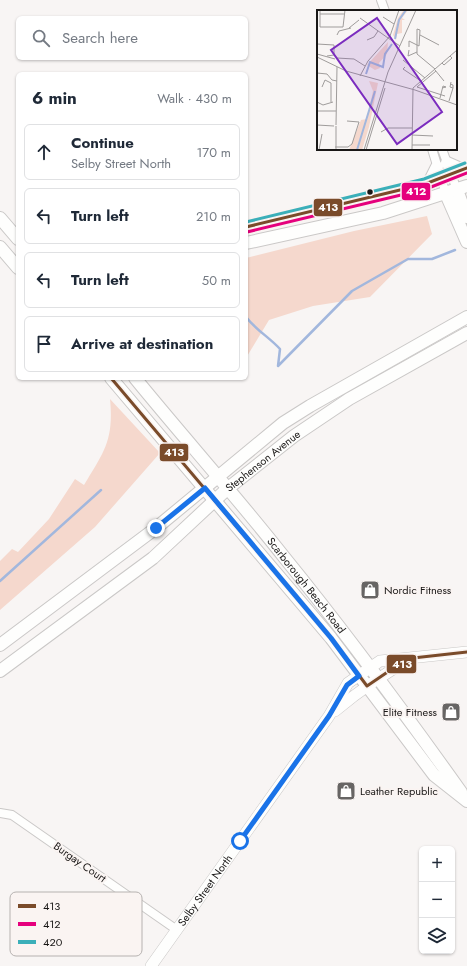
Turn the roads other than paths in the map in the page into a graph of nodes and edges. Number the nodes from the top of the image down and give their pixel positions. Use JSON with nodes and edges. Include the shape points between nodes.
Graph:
{"nodes":[{"id":1,"x":381,"y":0,"type":"edge"},
{"id":2,"x":384,"y":10,"type":"edge"},
{"id":3,"x":433,"y":150,"type":"edge"},
{"id":4,"x":442,"y":150,"type":"edge"},
{"id":5,"x":442,"y":165,"type":"junction"},
{"id":6,"x":465,"y":169,"type":"edge"},
{"id":7,"x":441,"y":179,"type":"junction"},
{"id":8,"x":457,"y":190,"type":"edge"},
{"id":9,"x":467,"y":217,"type":"edge"},
{"id":10,"x":0,"y":218,"type":"edge"},
{"id":11,"x":248,"y":227,"type":"edge"},
{"id":12,"x":16,"y":236,"type":"edge"},
{"id":13,"x":467,"y":242,"type":"edge"},
{"id":14,"x":248,"y":243,"type":"edge"},
{"id":15,"x":0,"y":247,"type":"edge"},
{"id":16,"x":16,"y":266,"type":"edge"},
{"id":17,"x":467,"y":317,"type":"edge"},
{"id":18,"x":467,"y":333,"type":"edge"},
{"id":19,"x":113,"y":380,"type":"edge"},
{"id":20,"x":137,"y":380,"type":"edge"},
{"id":21,"x":217,"y":477,"type":"junction"},
{"id":22,"x":205,"y":488,"type":"junction"},
{"id":23,"x":227,"y":489,"type":"junction"},
{"id":24,"x":215,"y":500,"type":"junction"},
{"id":25,"x":0,"y":644,"type":"edge"},
{"id":26,"x":467,"y":652,"type":"edge"},
{"id":27,"x":413,"y":658,"type":"junction"},
{"id":28,"x":370,"y":667,"type":"junction"},
{"id":29,"x":0,"y":671,"type":"edge"},
{"id":30,"x":359,"y":676,"type":"junction"},
{"id":31,"x":378,"y":678,"type":"junction"},
{"id":32,"x":366,"y":686,"type":"junction"},
{"id":33,"x":329,"y":716,"type":"junction"},
{"id":34,"x":467,"y":801,"type":"edge"},
{"id":35,"x":0,"y":813,"type":"edge"},
{"id":36,"x":122,"y":892,"type":"edge"},
{"id":37,"x":142,"y":906,"type":"edge"},
{"id":38,"x":177,"y":930,"type":"junction"},
{"id":39,"x":151,"y":966,"type":"edge"}],
"edges":[{"from":1,"to":2,"type":"street"},
{"from":3,"to":5,"type":"street"},
{"from":4,"to":5,"type":"street"},
{"from":5,"to":6,"type":"main road"},
{"from":5,"to":7,"type":"main road"},
{"from":5,"to":7,"type":"street"},
{"from":6,"to":7,"type":"main road"},
{"from":7,"to":8,"type":"street"},
{"from":7,"to":11,"type":"main road"},
{"from":8,"to":9,"type":"main road"},
{"from":8,"to":13,"type":"main road"},
{"from":8,"to":14,"type":"main road","via":[[383,213]]},
{"from":10,"to":12,"type":"main road"},
{"from":15,"to":16,"type":"main road"},
{"from":17,"to":21,"type":"main road","name":"Stephenson Avenue","via":[[310,406],[260,441]]},
{"from":18,"to":23,"type":"main road","name":"Stephenson Avenue","via":[[349,399],[294,436]]},
{"from":19,"to":22,"type":"main road","name":"Scarborough Beach Road"},
{"from":20,"to":21,"type":"main road","name":"Scarborough Beach Road"},
{"from":21,"to":22,"type":"main road","name":"Stephenson Avenue"},
{"from":21,"to":23,"type":"main road","name":"Scarborough Beach Road"},
{"from":22,"to":24,"type":"main road","name":"Scarborough Beach Road"},
{"from":22,"to":25,"type":"main road","name":"Stephenson Avenue","via":[[96,574]]},
{"from":23,"to":24,"type":"main road","name":"Stephenson Avenue"},
{"from":23,"to":28,"type":"main road","name":"Scarborough Beach Road","via":[[284,556]]},
{"from":24,"to":29,"type":"main road","name":"Stephenson Avenue","via":[[153,558]]},
{"from":24,"to":30,"type":"main road","name":"Scarborough Beach Road","via":[[331,638]]},
{"from":26,"to":27,"type":"main road","name":"Selby Street North"},
{"from":27,"to":28,"type":"main road","name":"Selby Street North","via":[[380,661]]},
{"from":27,"to":31,"type":"main road","name":"Selby Street North"},
{"from":28,"to":30,"type":"main road","name":"Selby Street North"},
{"from":28,"to":31,"type":"main road","name":"Scarborough Beach Road"},
{"from":30,"to":32,"type":"main road","name":"Scarborough Beach Road"},
{"from":30,"to":33,"type":"main road","name":"Selby Street North","via":[[347,685]]},
{"from":31,"to":32,"type":"main road","name":"Selby Street North"},
{"from":31,"to":34,"type":"main road","name":"Scarborough Beach Road"},
{"from":32,"to":33,"type":"main road","name":"Selby Street North"},
{"from":32,"to":34,"type":"main road","name":"Scarborough Beach Road","via":[[434,775]]},
{"from":33,"to":38,"type":"main road","name":"Selby Street North"},
{"from":35,"to":36,"type":"street","name":"Burgay Court","via":[[12,815]]},
{"from":37,"to":38,"type":"street","name":"Burgay Court"},
{"from":38,"to":39,"type":"main road","name":"Selby Street North"}]}
